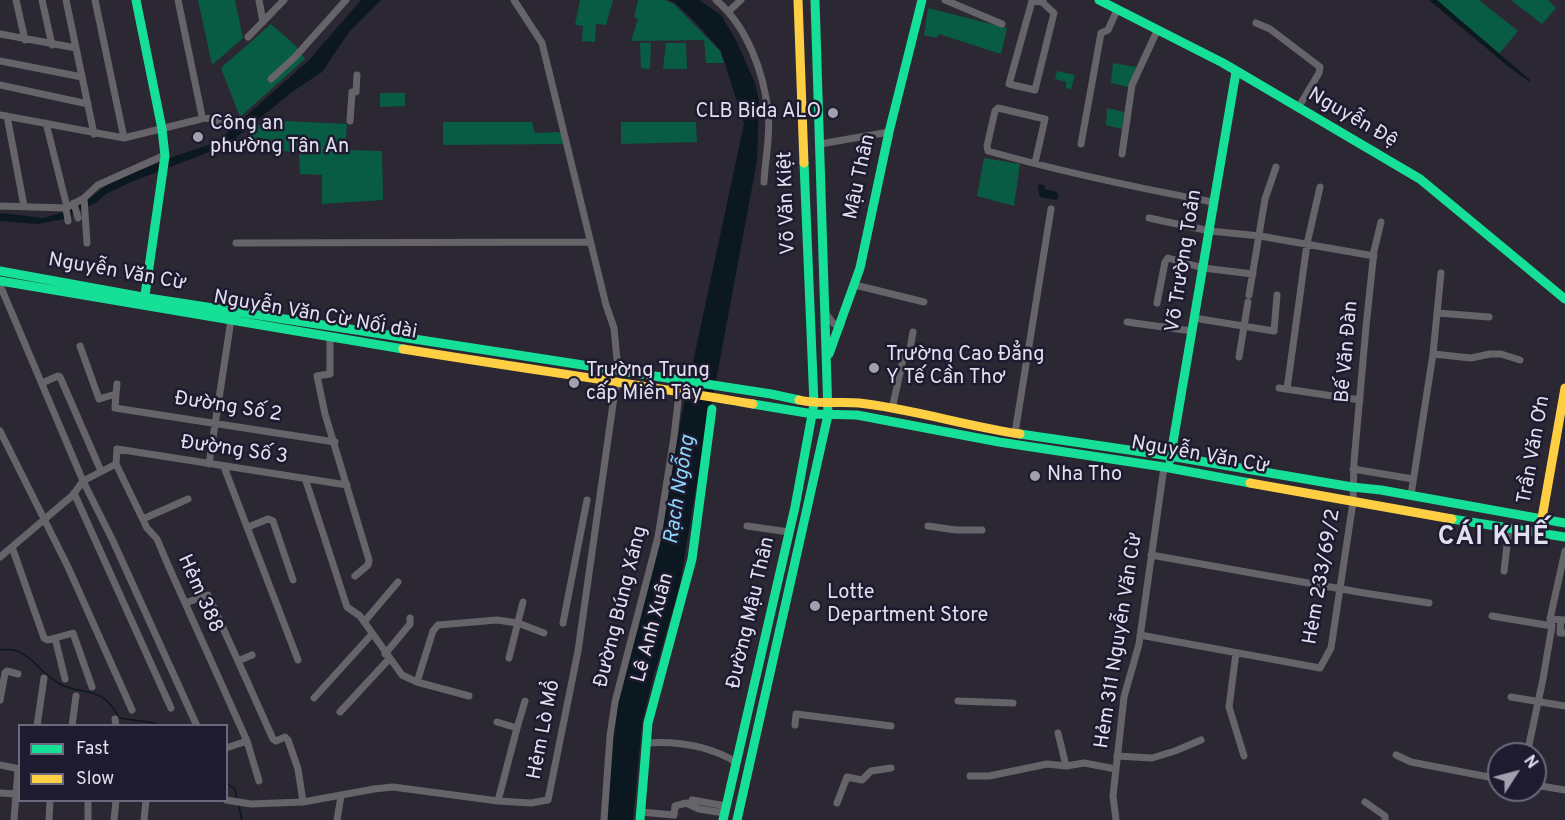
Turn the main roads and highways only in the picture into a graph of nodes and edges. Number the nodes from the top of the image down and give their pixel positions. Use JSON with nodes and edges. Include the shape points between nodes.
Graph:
{"nodes":[{"id":1,"x":136,"y":0,"type":"edge"},
{"id":2,"x":798,"y":0,"type":"edge"},
{"id":3,"x":814,"y":0,"type":"edge"},
{"id":4,"x":922,"y":0,"type":"edge"},
{"id":5,"x":1099,"y":0,"type":"edge"},
{"id":6,"x":1236,"y":72,"type":"junction"},
{"id":7,"x":0,"y":271,"type":"edge"},
{"id":8,"x":0,"y":283,"type":"edge"},
{"id":9,"x":1565,"y":299,"type":"edge"},
{"id":10,"x":144,"y":301,"type":"junction"},
{"id":11,"x":424,"y":342,"type":"junction"},
{"id":12,"x":423,"y":352,"type":"junction"},
{"id":13,"x":827,"y":359,"type":"junction"},
{"id":14,"x":1565,"y":388,"type":"edge"},
{"id":15,"x":829,"y":402,"type":"junction"},
{"id":16,"x":814,"y":404,"type":"junction"},
{"id":17,"x":770,"y":408,"type":"joint"},
{"id":18,"x":712,"y":409,"type":"dead end"},
{"id":19,"x":813,"y":414,"type":"junction"},
{"id":20,"x":828,"y":416,"type":"junction"},
{"id":21,"x":1170,"y":456,"type":"junction"},
{"id":22,"x":1167,"y":468,"type":"junction"},
{"id":23,"x":1542,"y":518,"type":"junction"},
{"id":24,"x":1565,"y":523,"type":"edge"},
{"id":25,"x":1565,"y":537,"type":"edge"},
{"id":26,"x":780,"y":572,"type":"junction"},
{"id":27,"x":792,"y":574,"type":"junction"},
{"id":28,"x":724,"y":813,"type":"edge"},
{"id":29,"x":640,"y":816,"type":"edge"},
{"id":30,"x":737,"y":820,"type":"edge"}],
"edges":[{"from":1,"to":10,"type":"main road","via":[[165,156]]},
{"from":2,"to":16,"type":"main road","name":"Võ Văn Kiệt"},
{"from":3,"to":13,"type":"main road","name":"Võ Văn Kiệt"},
{"from":4,"to":13,"type":"main road","name":"Mậu Thân","via":[[860,268]]},
{"from":5,"to":6,"type":"main road","name":"Nguyễn Đệ"},
{"from":6,"to":9,"type":"main road","name":"Nguyễn Đệ","via":[[1420,179]]},
{"from":6,"to":21,"type":"main road","name":"Võ Trường Toản"},
{"from":7,"to":10,"type":"main road","name":"Nguyễn Văn Cừ"},
{"from":8,"to":10,"type":"main road","name":"Nguyễn Văn Cừ Nối dài"},
{"from":10,"to":11,"type":"main road","name":"Nguyễn Văn Cừ"},
{"from":10,"to":12,"type":"main road","name":"Nguyễn Văn Cừ Nối dài","via":[[231,320]]},
{"from":11,"to":12,"type":"main road"},
{"from":11,"to":16,"type":"main road","name":"Nguyễn Văn Cừ","via":[[771,394]]},
{"from":12,"to":17,"type":"main road","name":"Nguyễn Văn Cừ Nối dài"},
{"from":13,"to":15,"type":"main road","name":"Võ Văn Kiệt"},
{"from":14,"to":23,"type":"main road","name":"Trần Văn Ơn"},
{"from":15,"to":16,"type":"main road","name":"Nguyễn Văn Cừ"},
{"from":15,"to":20,"type":"main road","name":"Đường Mậu Thân"},
{"from":15,"to":21,"type":"main road","name":"Nguyễn Văn Cừ","via":[[859,403],[1015,433]]},
{"from":16,"to":19,"type":"main road","name":"Võ Văn Kiệt"},
{"from":17,"to":19,"type":"main road","name":"Nguyễn Văn Cừ"},
{"from":18,"to":29,"type":"main road","name":"Lê Anh Xuân","via":[[692,559],[648,723]]},
{"from":19,"to":20,"type":"main road","name":"Nguyễn Văn Cừ"},
{"from":19,"to":26,"type":"main road","name":"Đường Mậu Thân"},
{"from":20,"to":22,"type":"main road","name":"Nguyễn Văn Cừ","via":[[857,415]]},
{"from":20,"to":27,"type":"main road","name":"Đường Mậu Thân"},
{"from":21,"to":22,"type":"main road","name":"Võ Trường Toản"},
{"from":21,"to":23,"type":"main road","name":"Nguyễn Văn Cừ"},
{"from":22,"to":25,"type":"main road","name":"Nguyễn Văn Cừ"},
{"from":23,"to":24,"type":"main road","name":"Nguyễn Văn Cừ"},
{"from":26,"to":27,"type":"main road"},
{"from":26,"to":28,"type":"main road","name":"Đường Mậu Thân"},
{"from":27,"to":30,"type":"main road","name":"Đường Mậu Thân"}]}
